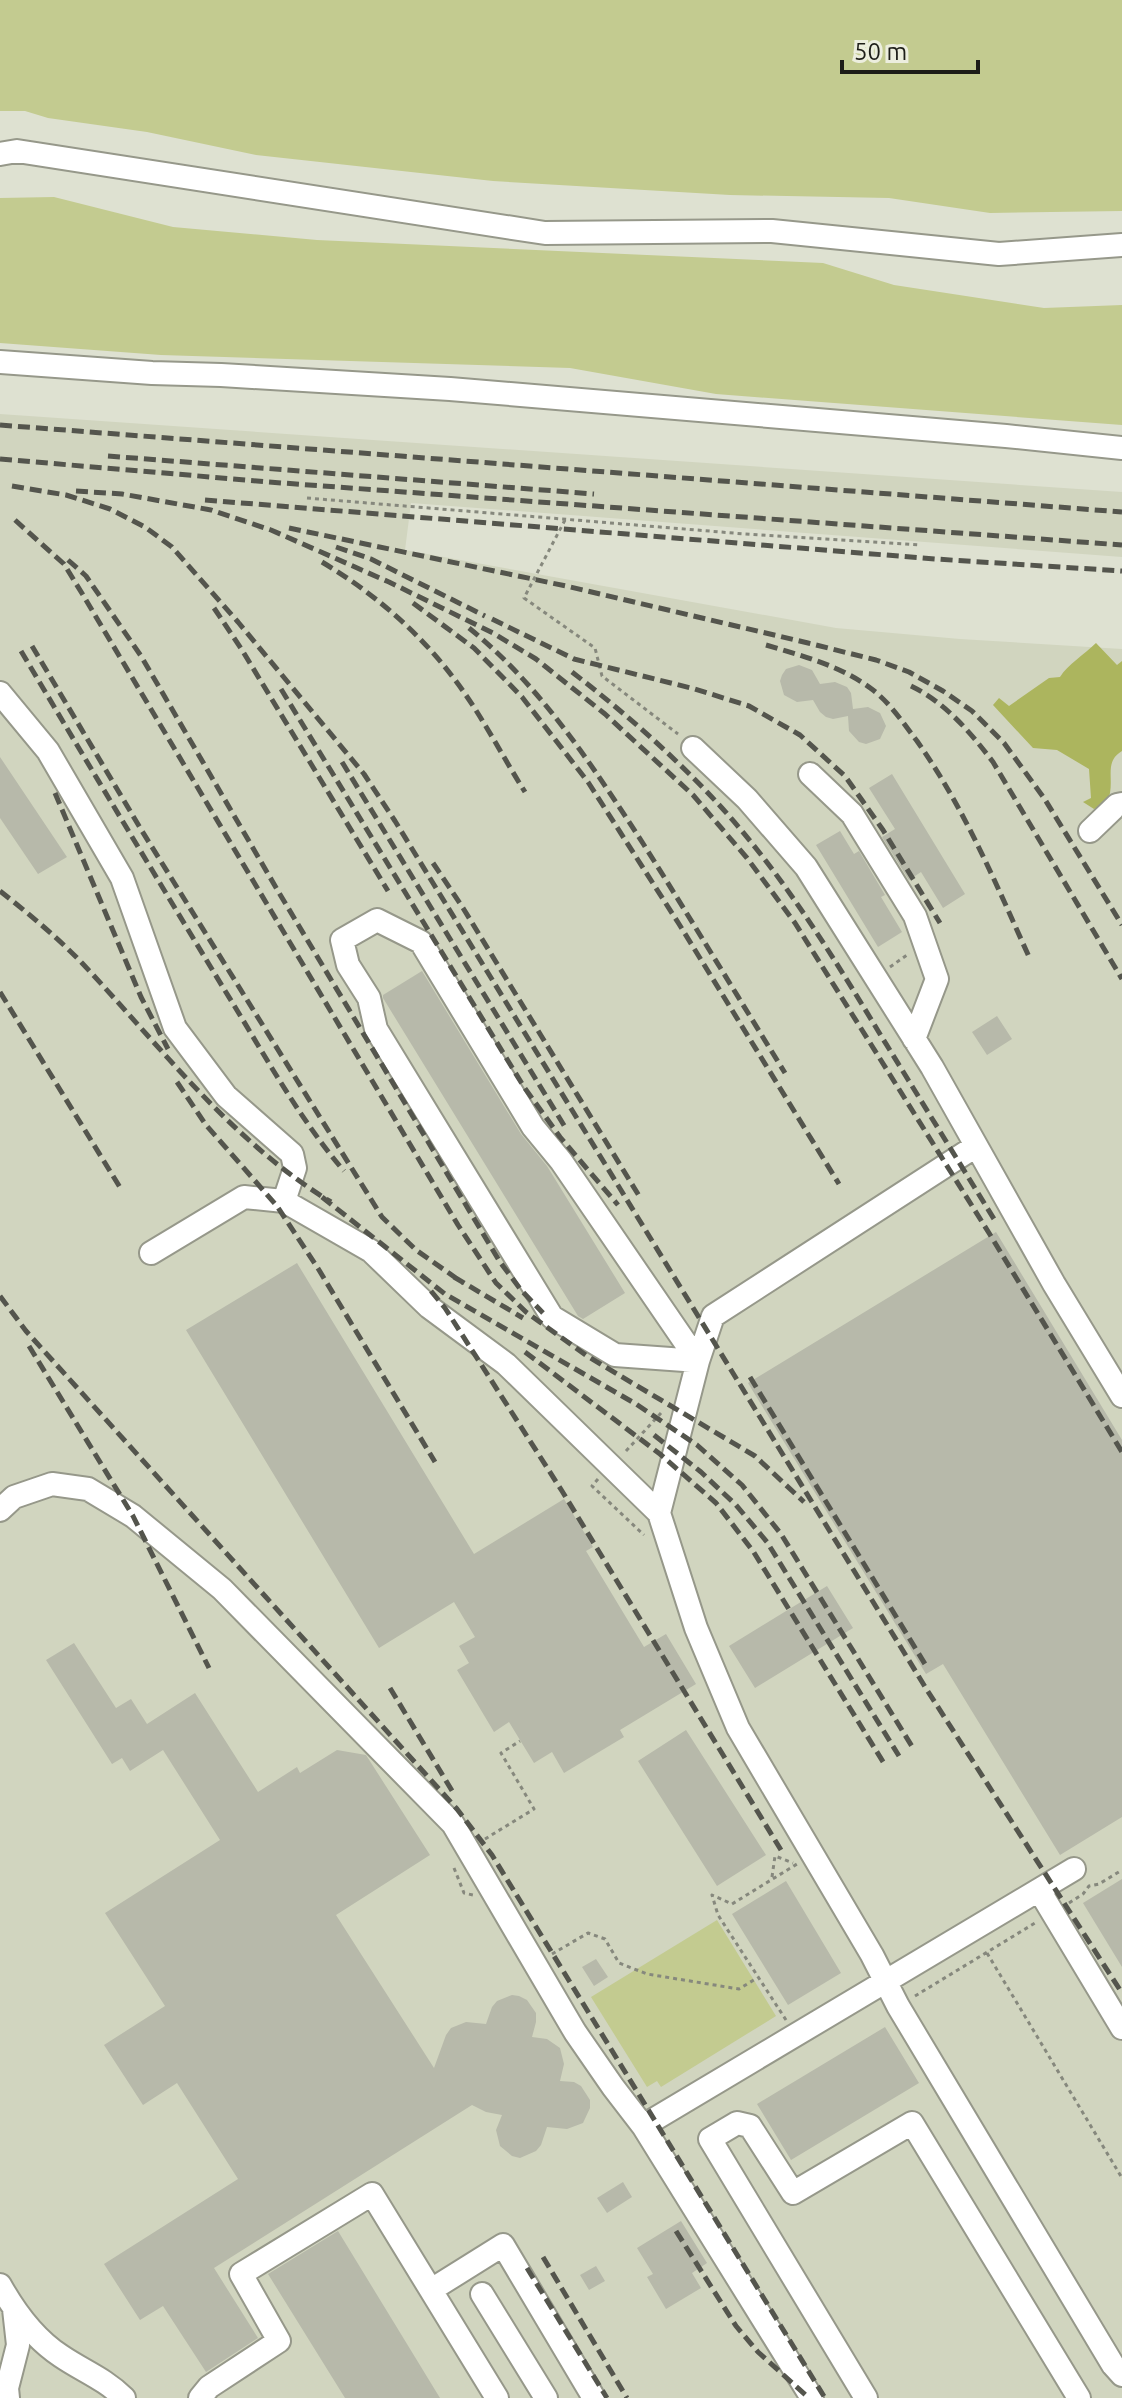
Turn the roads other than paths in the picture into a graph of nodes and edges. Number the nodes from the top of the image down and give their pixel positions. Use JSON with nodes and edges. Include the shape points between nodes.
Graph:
{"nodes":[{"id":1,"x":0,"y":154,"type":"edge"},
{"id":2,"x":1122,"y":245,"type":"edge"},
{"id":3,"x":0,"y":362,"type":"edge"},
{"id":4,"x":1122,"y":448,"type":"edge"},
{"id":5,"x":0,"y":693,"type":"edge"},
{"id":6,"x":693,"y":748,"type":"road end"},
{"id":7,"x":810,"y":774,"type":"dead end"},
{"id":8,"x":1122,"y":804,"type":"edge"},
{"id":9,"x":1090,"y":831,"type":"dead end"},
{"id":10,"x":914,"y":1039,"type":"junction"},
{"id":11,"x":976,"y":1146,"type":"junction"},
{"id":12,"x":284,"y":1201,"type":"junction"},
{"id":13,"x":151,"y":1253,"type":"dead end"},
{"id":14,"x":698,"y":1361,"type":"junction"},
{"id":15,"x":1122,"y":1396,"type":"edge"},
{"id":16,"x":0,"y":1510,"type":"edge"},
{"id":17,"x":659,"y":1513,"type":"junction"},
{"id":18,"x":1074,"y":1869,"type":"dead end"},
{"id":19,"x":1039,"y":1890,"type":"junction"},
{"id":20,"x":884,"y":1983,"type":"junction"},
{"id":21,"x":1122,"y":2028,"type":"edge"},
{"id":22,"x":643,"y":2126,"type":"junction"},
{"id":23,"x":0,"y":2285,"type":"edge"},
{"id":24,"x":431,"y":2290,"type":"junction"},
{"id":25,"x":482,"y":2294,"type":"dead end"},
{"id":26,"x":14,"y":2309,"type":"junction"},
{"id":27,"x":1119,"y":2364,"type":"edge"},
{"id":28,"x":8,"y":2398,"type":"edge"},
{"id":29,"x":124,"y":2398,"type":"edge"},
{"id":30,"x":200,"y":2398,"type":"edge"},
{"id":31,"x":497,"y":2398,"type":"edge"},
{"id":32,"x":546,"y":2398,"type":"edge"},
{"id":33,"x":594,"y":2398,"type":"edge"},
{"id":34,"x":812,"y":2398,"type":"edge"},
{"id":35,"x":866,"y":2398,"type":"edge"},
{"id":36,"x":1079,"y":2398,"type":"edge"}],
"edges":[{"from":1,"to":2,"type":"lane","via":[[17,151],[545,233],[772,231],[999,254]]},
{"from":3,"to":4,"type":"lane","via":[[450,389]]},
{"from":5,"to":12,"type":"lane","via":[[48,751],[122,878],[175,1028],[226,1096],[292,1154],[295,1168]]},
{"from":6,"to":10,"type":"lane","via":[[747,799],[806,867]]},
{"from":7,"to":10,"type":"lane","via":[[852,814],[915,916],[937,979]]},
{"from":8,"to":9,"type":"lane"},
{"from":10,"to":11,"type":"lane"},
{"from":11,"to":14,"type":"lane","via":[[713,1316]]},
{"from":11,"to":15,"type":"lane"},
{"from":12,"to":13,"type":"lane","via":[[244,1197]]},
{"from":12,"to":17,"type":"lane","via":[[371,1251],[429,1307],[506,1364]]},
{"from":14,"to":14,"type":"lane","via":[[533,1127],[421,942],[377,920],[342,940],[348,965],[369,998],[376,1029],[552,1317],[615,1355]]},
{"from":14,"to":17,"type":"lane"},
{"from":16,"to":22,"type":"lane","via":[[14,1497],[52,1484],[88,1489],[133,1516],[222,1589],[453,1824],[575,2032]]},
{"from":17,"to":20,"type":"lane","via":[[696,1628],[738,1728]]},
{"from":18,"to":19,"type":"lane"},
{"from":19,"to":20,"type":"lane"},
{"from":19,"to":21,"type":"lane"},
{"from":20,"to":22,"type":"lane"},
{"from":20,"to":27,"type":"lane"},
{"from":22,"to":34,"type":"lane"},
{"from":23,"to":26,"type":"lane"},
{"from":24,"to":30,"type":"lane","via":[[372,2194],[241,2274],[279,2341]]},
{"from":24,"to":31,"type":"lane"},
{"from":24,"to":33,"type":"lane","via":[[503,2245]]},
{"from":25,"to":32,"type":"lane"},
{"from":26,"to":28,"type":"lane","via":[[18,2345]]},
{"from":26,"to":29,"type":"lane","via":[[59,2355],[103,2379]]},
{"from":35,"to":36,"type":"lane","via":[[710,2139],[737,2123],[750,2126],[793,2193],[912,2123]]}]}
